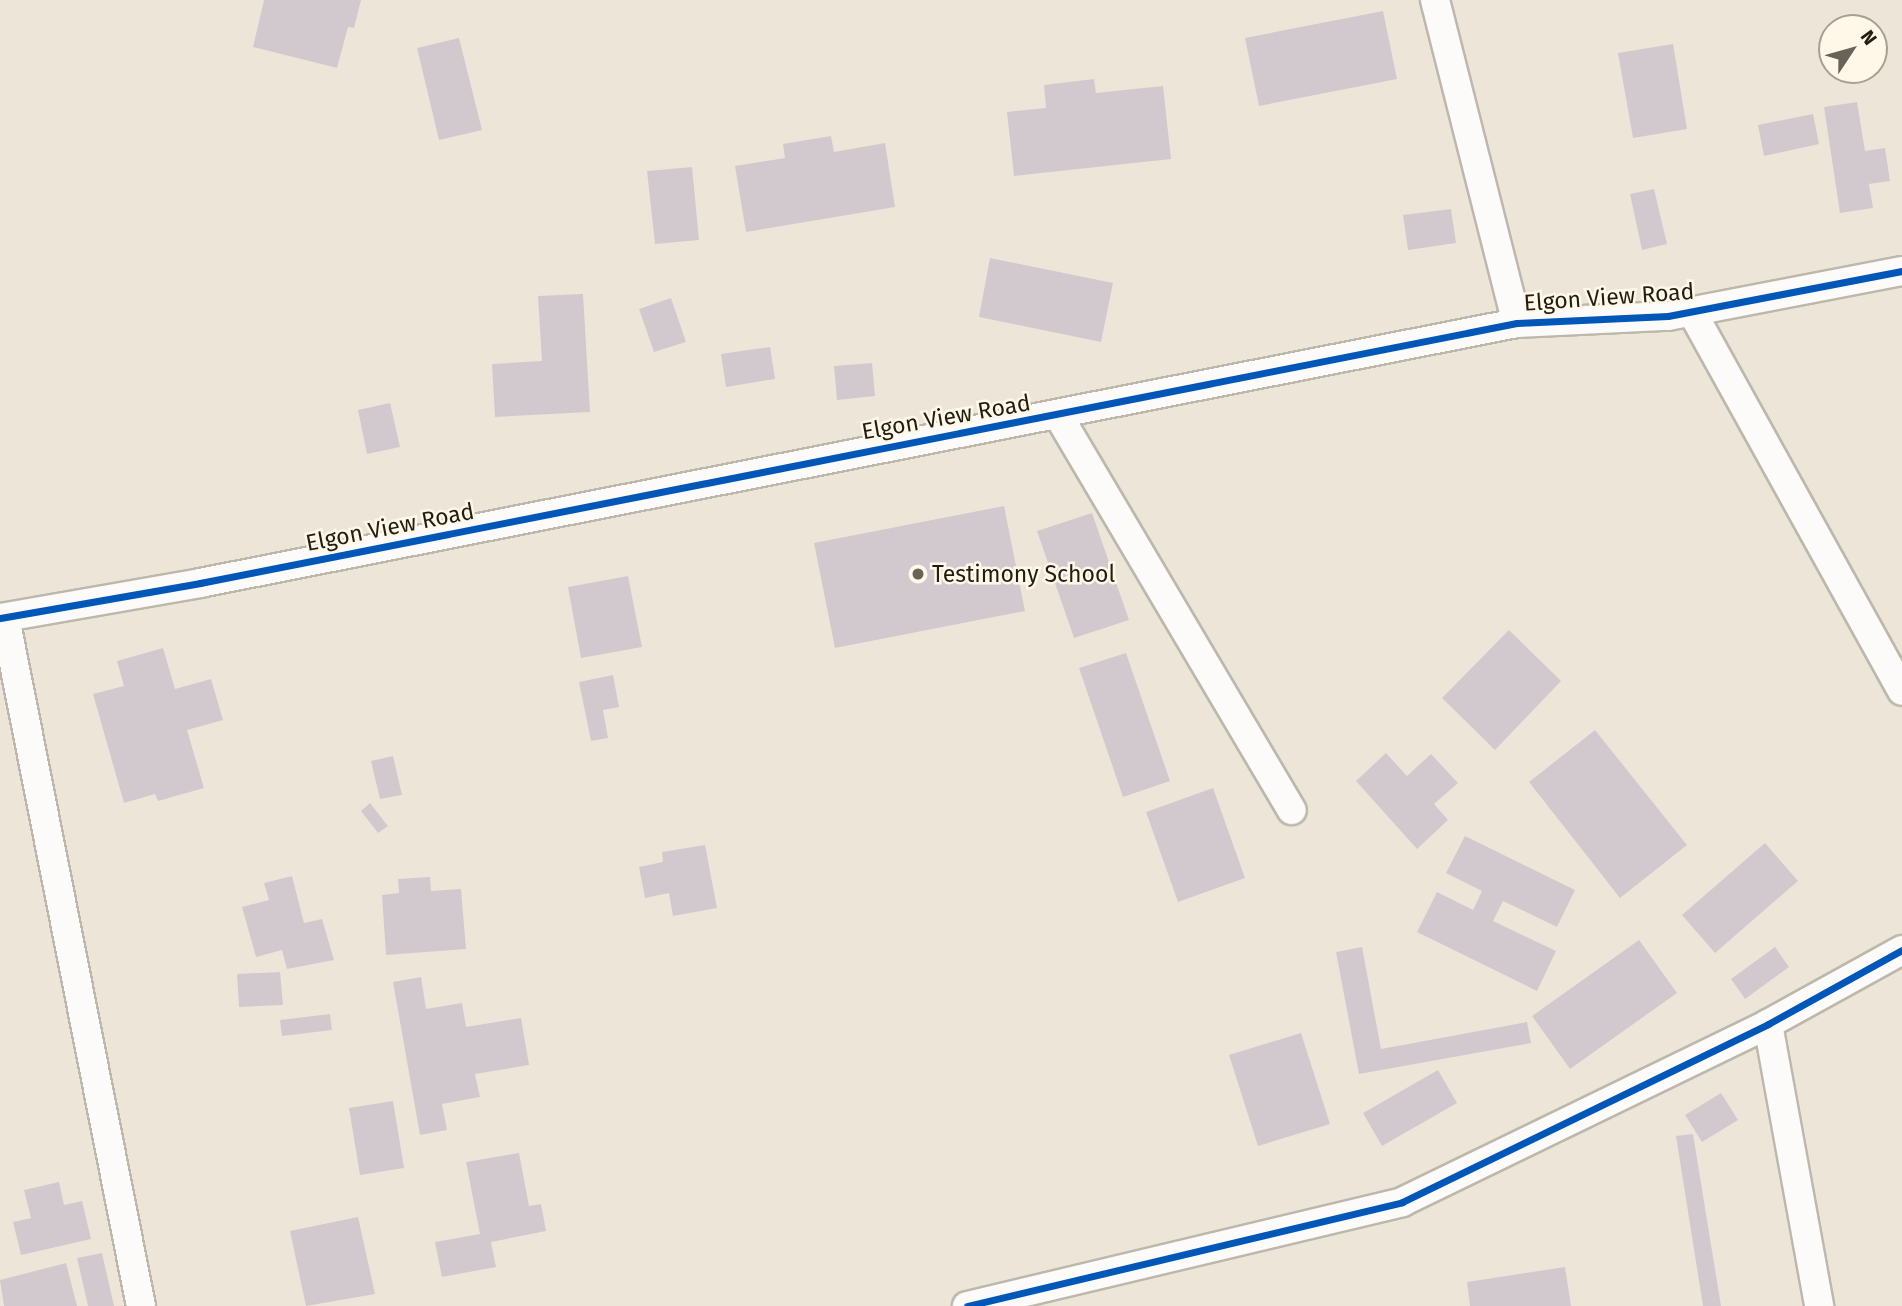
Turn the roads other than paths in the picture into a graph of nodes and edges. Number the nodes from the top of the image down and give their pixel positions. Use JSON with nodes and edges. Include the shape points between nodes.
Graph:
{"nodes":[{"id":1,"x":1435,"y":0,"type":"edge"},
{"id":2,"x":1902,"y":271,"type":"edge"},
{"id":3,"x":1692,"y":312,"type":"junction"},
{"id":4,"x":1517,"y":324,"type":"junction"},
{"id":5,"x":1058,"y":415,"type":"junction"},
{"id":6,"x":3,"y":618,"type":"edge"},
{"id":7,"x":1902,"y":691,"type":"edge"},
{"id":8,"x":1292,"y":810,"type":"dead end"},
{"id":9,"x":1902,"y":950,"type":"edge"},
{"id":10,"x":1768,"y":1024,"type":"junction"},
{"id":11,"x":141,"y":1306,"type":"edge"},
{"id":12,"x":968,"y":1306,"type":"edge"},
{"id":13,"x":1819,"y":1306,"type":"edge"}],
"edges":[{"from":1,"to":4,"type":"street"},
{"from":2,"to":3,"type":"street","name":"Elgon View Road"},
{"from":3,"to":4,"type":"street","name":"Elgon View Road"},
{"from":3,"to":7,"type":"street"},
{"from":4,"to":5,"type":"street","name":"Elgon View Road"},
{"from":5,"to":6,"type":"street","name":"Elgon View Road"},
{"from":5,"to":8,"type":"street"},
{"from":6,"to":11,"type":"street"},
{"from":9,"to":10,"type":"street"},
{"from":10,"to":12,"type":"street","via":[[1402,1202]]},
{"from":10,"to":13,"type":"street"}]}
